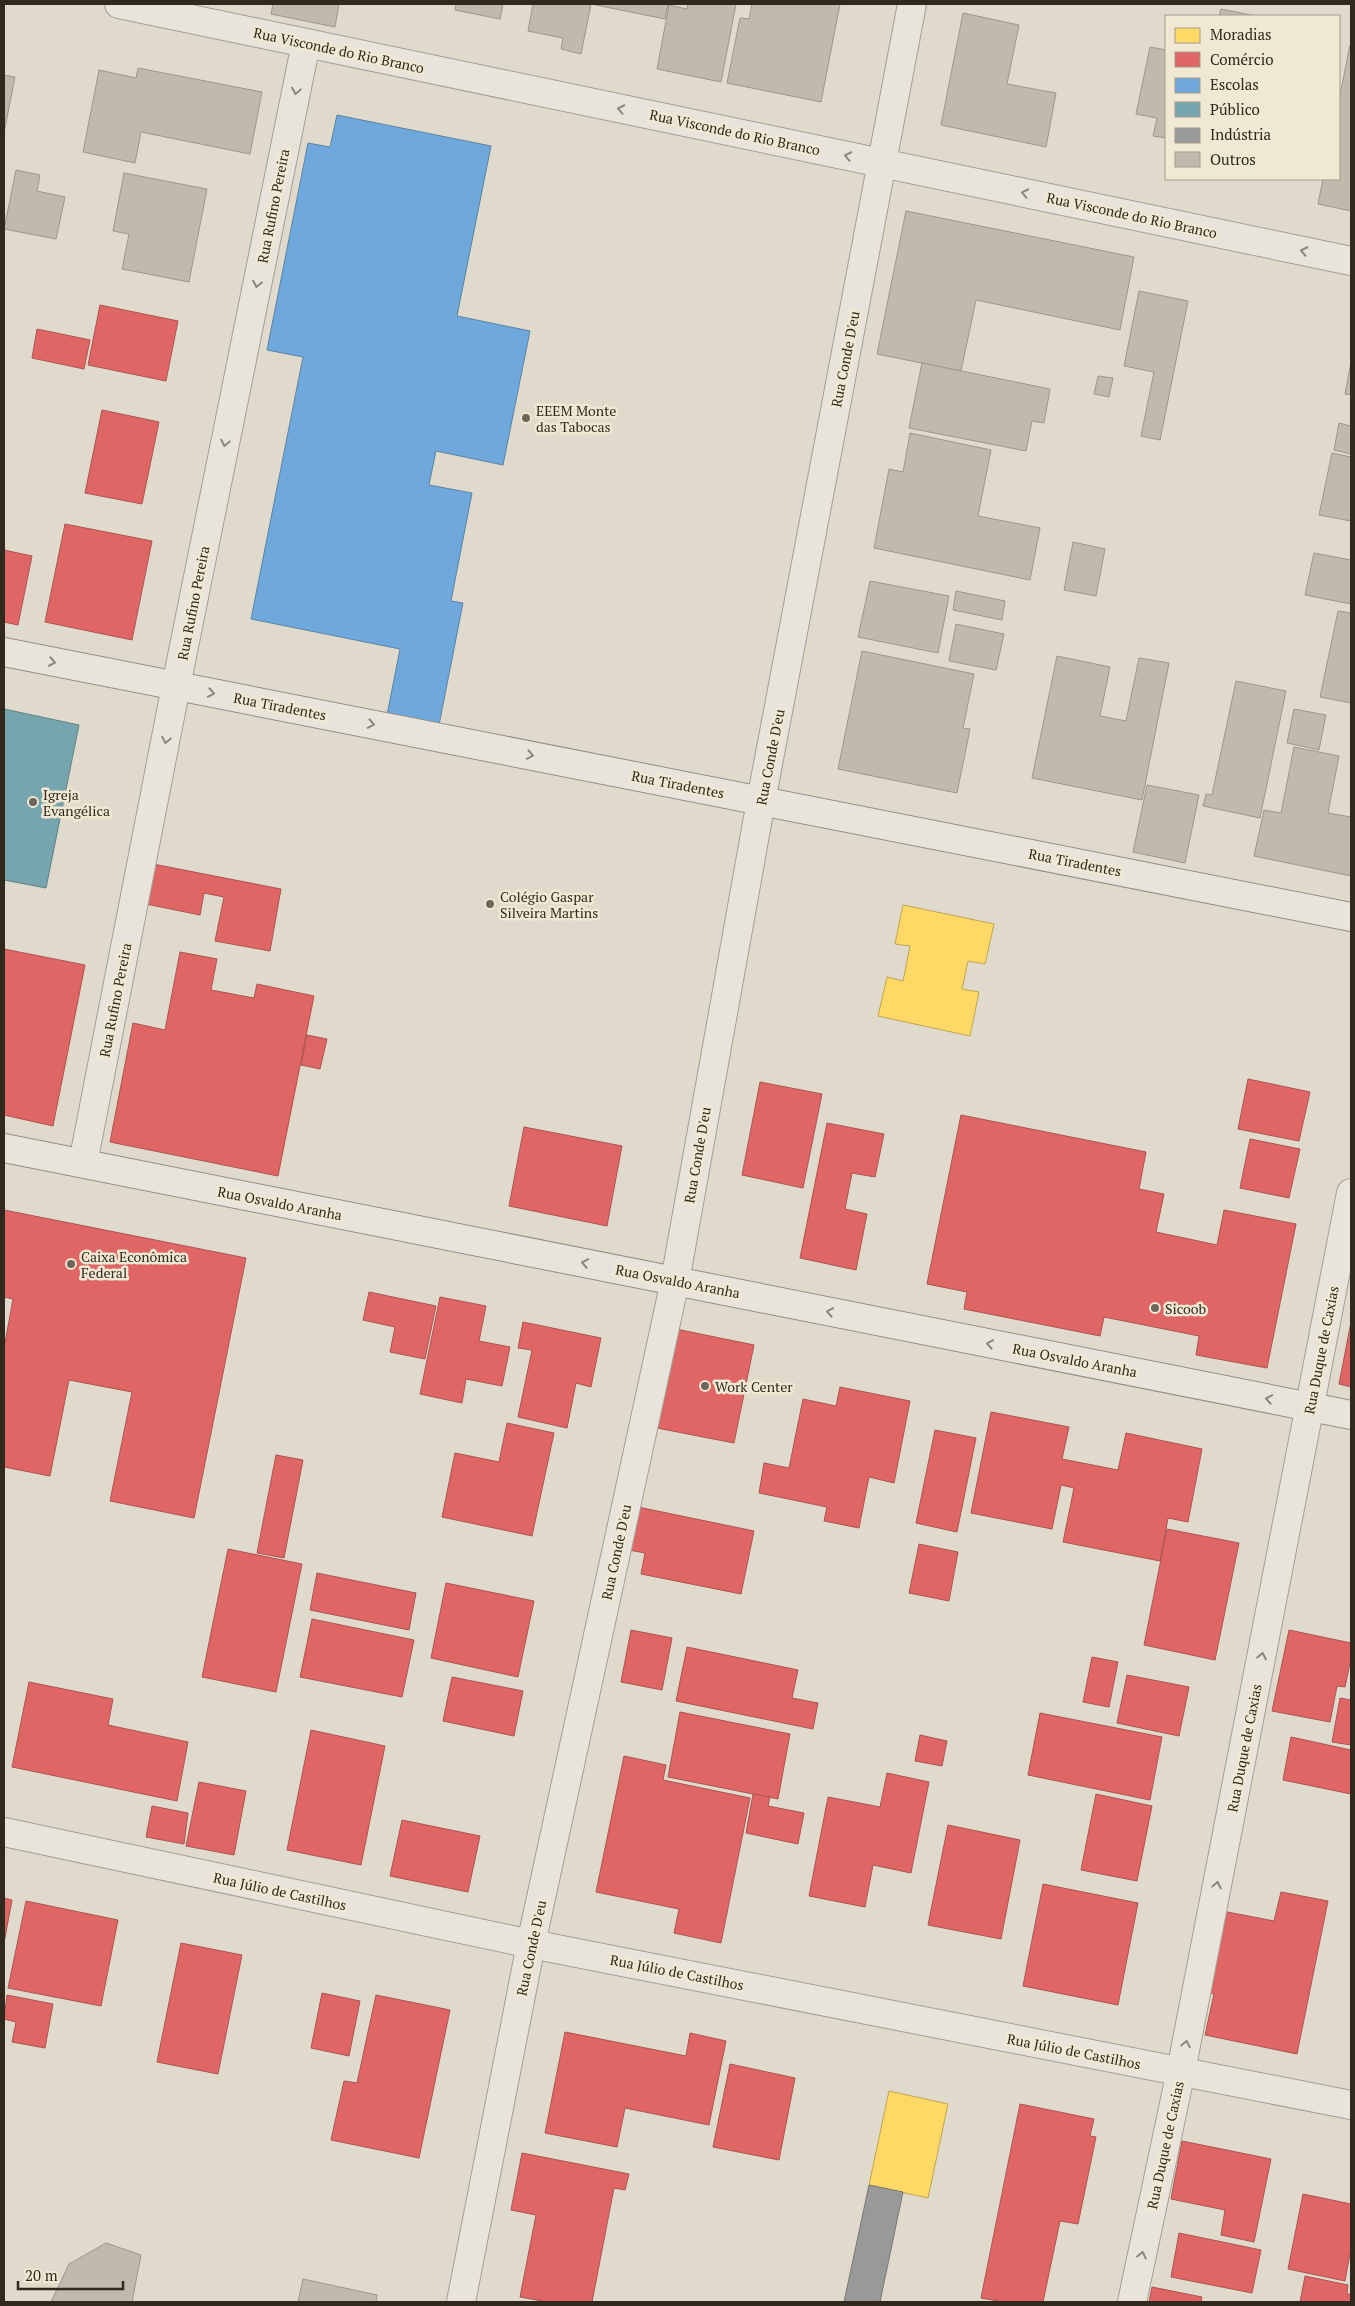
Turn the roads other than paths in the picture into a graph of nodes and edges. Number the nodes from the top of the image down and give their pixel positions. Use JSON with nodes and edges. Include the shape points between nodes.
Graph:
{"nodes":[{"id":1,"x":120,"y":4,"type":"edge"},
{"id":2,"x":912,"y":4,"type":"edge"},
{"id":3,"x":306,"y":43,"type":"junction"},
{"id":4,"x":882,"y":163,"type":"junction"},
{"id":5,"x":1351,"y":261,"type":"edge"},
{"id":6,"x":4,"y":652,"type":"edge"},
{"id":7,"x":176,"y":686,"type":"junction"},
{"id":8,"x":761,"y":800,"type":"junction"},
{"id":9,"x":1351,"y":917,"type":"edge"},
{"id":10,"x":4,"y":1148,"type":"edge"},
{"id":11,"x":83,"y":1163,"type":"junction"},
{"id":12,"x":1351,"y":1193,"type":"edge"},
{"id":13,"x":675,"y":1281,"type":"junction"},
{"id":14,"x":1310,"y":1407,"type":"junction"},
{"id":15,"x":1351,"y":1416,"type":"edge"},
{"id":16,"x":4,"y":1832,"type":"edge"},
{"id":17,"x":531,"y":1944,"type":"junction"},
{"id":18,"x":1181,"y":2071,"type":"junction"},
{"id":19,"x":1351,"y":2105,"type":"edge"},
{"id":20,"x":461,"y":2302,"type":"edge"},
{"id":21,"x":1132,"y":2302,"type":"edge"}],
"edges":[{"from":1,"to":3,"type":"street","name":"Rua Visconde do Rio Branco"},
{"from":2,"to":4,"type":"street","name":"Rua Conde D'eu"},
{"from":4,"to":3,"type":"street","name":"Rua Visconde do Rio Branco","one_way":true},
{"from":3,"to":7,"type":"street","name":"Rua Rufino Pereira","one_way":true},
{"from":5,"to":4,"type":"street","name":"Rua Visconde do Rio Branco","one_way":true},
{"from":4,"to":8,"type":"street","name":"Rua Conde D'eu"},
{"from":6,"to":7,"type":"street","name":"Rua Tiradentes","one_way":true},
{"from":7,"to":8,"type":"street","name":"Rua Tiradentes","one_way":true},
{"from":7,"to":11,"type":"street","name":"Rua Rufino Pereira","one_way":true},
{"from":8,"to":9,"type":"street","name":"Rua Tiradentes"},
{"from":8,"to":13,"type":"street","name":"Rua Conde D'eu"},
{"from":10,"to":11,"type":"street","name":"Rua Osvaldo Aranha"},
{"from":13,"to":11,"type":"street","name":"Rua Osvaldo Aranha","one_way":true},
{"from":12,"to":14,"type":"street","name":"Rua Duque de Caxias"},
{"from":14,"to":13,"type":"street","name":"Rua Osvaldo Aranha","one_way":true},
{"from":13,"to":17,"type":"street","name":"Rua Conde D'eu"},
{"from":14,"to":15,"type":"street","name":"Rua Osvaldo Aranha"},
{"from":18,"to":14,"type":"street","name":"Rua Duque de Caxias","one_way":true},
{"from":16,"to":17,"type":"street","name":"Rua Júlio de Castilhos"},
{"from":17,"to":18,"type":"street","name":"Rua Júlio de Castilhos"},
{"from":17,"to":20,"type":"street","name":"Rua Conde D'eu"},
{"from":18,"to":19,"type":"street","name":"Rua Júlio de Castilhos"},
{"from":21,"to":18,"type":"street","name":"Rua Duque de Caxias","one_way":true}]}
